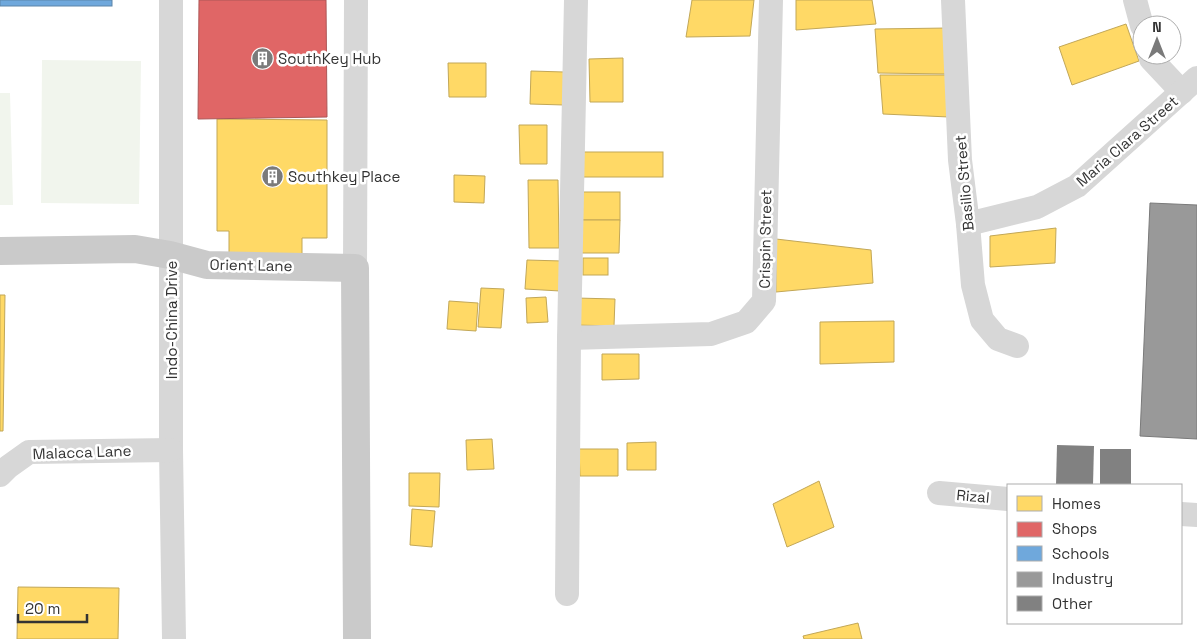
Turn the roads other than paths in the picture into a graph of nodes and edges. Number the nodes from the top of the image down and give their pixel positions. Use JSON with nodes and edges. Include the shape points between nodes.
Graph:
{"nodes":[{"id":1,"x":171,"y":0,"type":"edge"},
{"id":2,"x":356,"y":0,"type":"edge"},
{"id":3,"x":576,"y":0,"type":"edge"},
{"id":4,"x":771,"y":0,"type":"edge"},
{"id":5,"x":953,"y":0,"type":"edge"},
{"id":6,"x":1135,"y":0,"type":"edge"},
{"id":7,"x":1139,"y":15,"type":"edge"},
{"id":8,"x":1160,"y":65,"type":"edge"},
{"id":9,"x":1189,"y":85,"type":"edge"},
{"id":10,"x":968,"y":224,"type":"junction"},
{"id":11,"x":0,"y":250,"type":"edge"},
{"id":12,"x":170,"y":255,"type":"junction"},
{"id":13,"x":354,"y":268,"type":"junction"},
{"id":14,"x":569,"y":338,"type":"junction"},
{"id":15,"x":1017,"y":346,"type":"dead end"},
{"id":16,"x":171,"y":450,"type":"junction"},
{"id":17,"x":0,"y":475,"type":"edge"},
{"id":18,"x":939,"y":493,"type":"dead end"},
{"id":19,"x":1007,"y":499,"type":"edge"},
{"id":20,"x":1182,"y":514,"type":"edge"},
{"id":21,"x":1197,"y":515,"type":"edge"},
{"id":22,"x":567,"y":594,"type":"dead end"},
{"id":23,"x":174,"y":639,"type":"edge"},
{"id":24,"x":357,"y":639,"type":"edge"}],
"edges":[{"from":1,"to":12,"type":"street","name":"Indo-China Drive"},
{"from":2,"to":13,"type":"street"},
{"from":3,"to":14,"type":"street"},
{"from":4,"to":14,"type":"street","name":"Crispin Street","via":[[764,301],[746,322],[711,334]]},
{"from":5,"to":10,"type":"street","name":"Basilio Street","via":[[960,160]]},
{"from":6,"to":7,"type":"street"},
{"from":8,"to":9,"type":"street"},
{"from":9,"to":10,"type":"street","name":"Maria Clara Street","via":[[1076,186],[1037,207]]},
{"from":10,"to":15,"type":"street","name":"Basilio Street","via":[[972,285],[982,320],[998,339]]},
{"from":11,"to":12,"type":"main road","name":"Orient Lane","via":[[135,249]]},
{"from":12,"to":13,"type":"main road","name":"Orient Lane","via":[[207,265]]},
{"from":12,"to":16,"type":"street","name":"Indo-China Drive"},
{"from":13,"to":24,"type":"main road"},
{"from":14,"to":22,"type":"street"},
{"from":16,"to":17,"type":"street","name":"Malacca Lane","via":[[29,452]]},
{"from":16,"to":23,"type":"street","name":"Indo-China Drive"},
{"from":18,"to":19,"type":"street","name":"Rizal"},
{"from":20,"to":21,"type":"street"}]}
